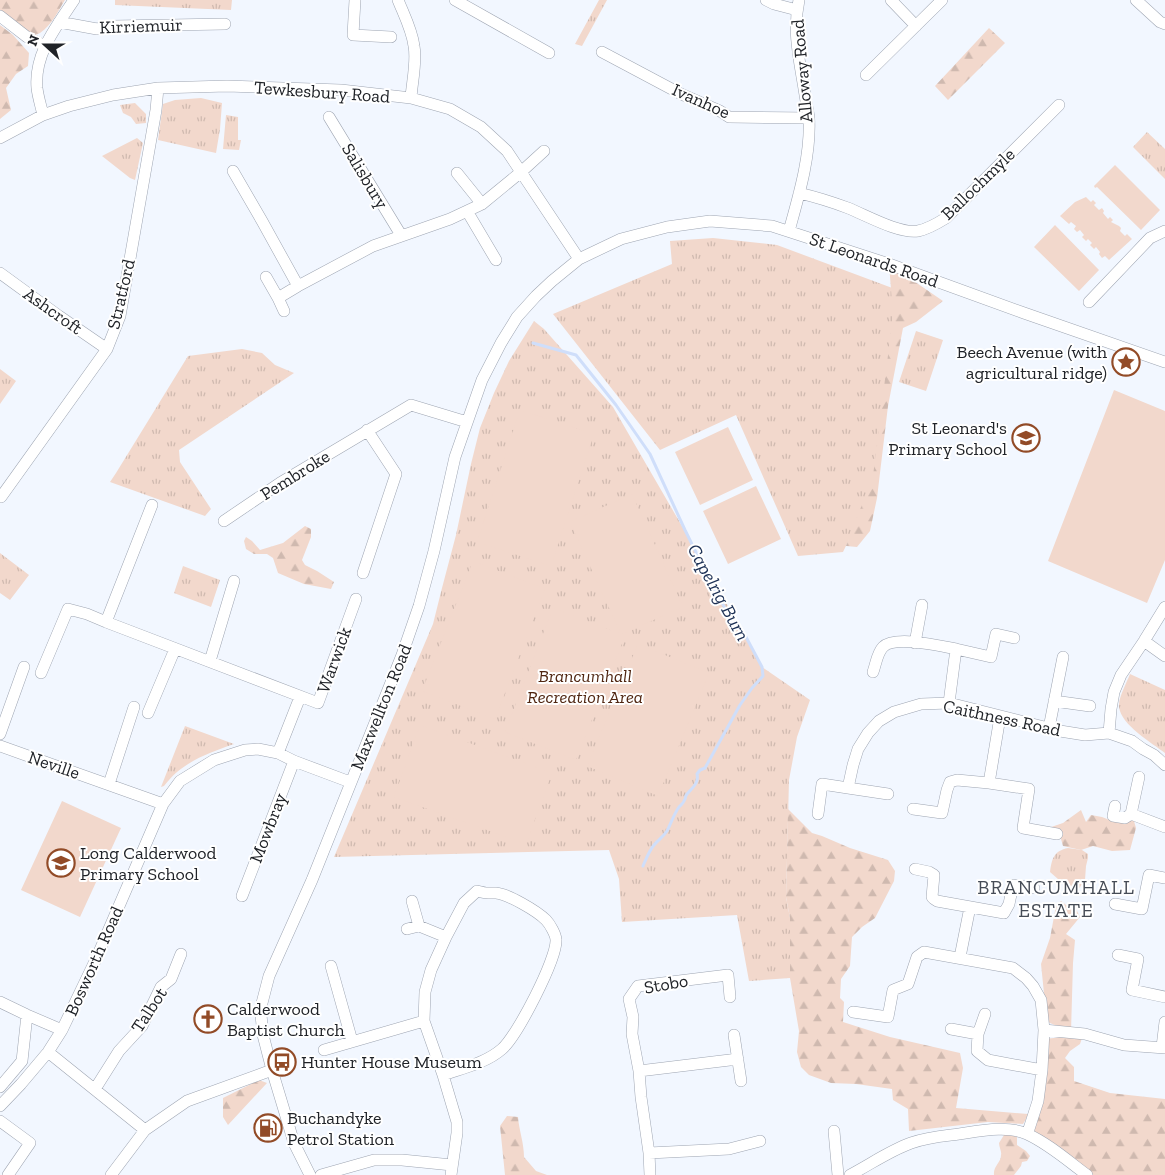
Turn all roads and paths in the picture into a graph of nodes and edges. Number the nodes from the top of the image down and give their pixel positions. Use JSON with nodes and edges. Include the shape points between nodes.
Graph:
{"nodes":[{"id":1,"x":74,"y":0,"type":"edge"},
{"id":2,"x":354,"y":0,"type":"edge"},
{"id":3,"x":398,"y":0,"type":"edge"},
{"id":4,"x":455,"y":0,"type":"edge"},
{"id":5,"x":766,"y":0,"type":"edge"},
{"id":6,"x":891,"y":0,"type":"edge"},
{"id":7,"x":942,"y":0,"type":"edge"},
{"id":8,"x":1136,"y":0,"type":"edge"},
{"id":9,"x":798,"y":5,"type":"edge"},
{"id":10,"x":0,"y":16,"type":"edge"},
{"id":11,"x":59,"y":22,"type":"junction"},
{"id":12,"x":224,"y":24,"type":"dead end"},
{"id":13,"x":1165,"y":24,"type":"edge"},
{"id":14,"x":916,"y":26,"type":"junction"},
{"id":15,"x":391,"y":37,"type":"dead end"},
{"id":16,"x":45,"y":46,"type":"junction"},
{"id":17,"x":602,"y":52,"type":"dead end"},
{"id":18,"x":550,"y":53,"type":"dead end"},
{"id":19,"x":866,"y":76,"type":"dead end"},
{"id":20,"x":158,"y":88,"type":"junction"},
{"id":21,"x":411,"y":98,"type":"junction"},
{"id":22,"x":1058,"y":104,"type":"dead end"},
{"id":23,"x":44,"y":114,"type":"junction"},
{"id":24,"x":329,"y":117,"type":"dead end"},
{"id":25,"x":809,"y":118,"type":"junction"},
{"id":26,"x":0,"y":138,"type":"edge"},
{"id":27,"x":544,"y":151,"type":"dead end"},
{"id":28,"x":232,"y":172,"type":"dead end"},
{"id":29,"x":521,"y":172,"type":"junction"},
{"id":30,"x":457,"y":173,"type":"dead end"},
{"id":31,"x":799,"y":193,"type":"junction"},
{"id":32,"x":482,"y":204,"type":"junction"},
{"id":33,"x":467,"y":211,"type":"junction"},
{"id":34,"x":789,"y":230,"type":"junction"},
{"id":35,"x":1165,"y":230,"type":"edge"},
{"id":36,"x":401,"y":235,"type":"junction"},
{"id":37,"x":578,"y":259,"type":"junction"},
{"id":38,"x":496,"y":260,"type":"dead end"},
{"id":39,"x":0,"y":273,"type":"edge"},
{"id":40,"x":266,"y":278,"type":"dead end"},
{"id":41,"x":298,"y":286,"type":"junction"},
{"id":42,"x":278,"y":298,"type":"junction"},
{"id":43,"x":1089,"y":302,"type":"dead end"},
{"id":44,"x":284,"y":311,"type":"dead end"},
{"id":45,"x":107,"y":349,"type":"junction"},
{"id":46,"x":1165,"y":362,"type":"edge"},
{"id":47,"x":467,"y":422,"type":"junction"},
{"id":48,"x":367,"y":430,"type":"junction"},
{"id":49,"x":1,"y":497,"type":"edge"},
{"id":50,"x":152,"y":505,"type":"dead end"},
{"id":51,"x":224,"y":520,"type":"dead end"},
{"id":52,"x":362,"y":572,"type":"dead end"},
{"id":53,"x":234,"y":581,"type":"dead end"},
{"id":54,"x":356,"y":599,"type":"dead end"},
{"id":55,"x":922,"y":605,"type":"dead end"},
{"id":56,"x":1165,"y":607,"type":"edge"},
{"id":57,"x":106,"y":622,"type":"junction"},
{"id":58,"x":1014,"y":638,"type":"dead end"},
{"id":59,"x":1144,"y":642,"type":"junction"},
{"id":60,"x":915,"y":643,"type":"junction"},
{"id":61,"x":175,"y":649,"type":"junction"},
{"id":62,"x":956,"y":649,"type":"junction"},
{"id":63,"x":1165,"y":656,"type":"edge"},
{"id":64,"x":1062,"y":657,"type":"dead end"},
{"id":65,"x":210,"y":661,"type":"junction"},
{"id":66,"x":24,"y":667,"type":"dead end"},
{"id":67,"x":873,"y":672,"type":"dead end"},
{"id":68,"x":41,"y":673,"type":"dead end"},
{"id":69,"x":300,"y":697,"type":"junction"},
{"id":70,"x":1054,"y":701,"type":"junction"},
{"id":71,"x":949,"y":703,"type":"junction"},
{"id":72,"x":1090,"y":706,"type":"dead end"},
{"id":73,"x":134,"y":707,"type":"dead end"},
{"id":74,"x":148,"y":713,"type":"dead end"},
{"id":75,"x":1000,"y":717,"type":"junction"},
{"id":76,"x":1048,"y":728,"type":"junction"},
{"id":77,"x":1109,"y":733,"type":"junction"},
{"id":78,"x":0,"y":734,"type":"edge"},
{"id":79,"x":0,"y":746,"type":"edge"},
{"id":80,"x":278,"y":753,"type":"junction"},
{"id":81,"x":294,"y":760,"type":"junction"},
{"id":82,"x":1165,"y":765,"type":"edge"},
{"id":83,"x":1139,"y":777,"type":"dead end"},
{"id":84,"x":350,"y":782,"type":"junction"},
{"id":85,"x":989,"y":783,"type":"junction"},
{"id":86,"x":109,"y":784,"type":"junction"},
{"id":87,"x":848,"y":788,"type":"junction"},
{"id":88,"x":888,"y":794,"type":"dead end"},
{"id":89,"x":163,"y":804,"type":"junction"},
{"id":90,"x":1115,"y":806,"type":"dead end"},
{"id":91,"x":913,"y":809,"type":"dead end"},
{"id":92,"x":818,"y":814,"type":"dead end"},
{"id":93,"x":1131,"y":814,"type":"junction"},
{"id":94,"x":1165,"y":827,"type":"edge"},
{"id":95,"x":1057,"y":834,"type":"dead end"},
{"id":96,"x":915,"y":869,"type":"dead end"},
{"id":97,"x":1165,"y":878,"type":"edge"},
{"id":98,"x":1034,"y":888,"type":"dead end"},
{"id":99,"x":242,"y":896,"type":"dead end"},
{"id":100,"x":412,"y":901,"type":"dead end"},
{"id":101,"x":1115,"y":904,"type":"dead end"},
{"id":102,"x":970,"y":908,"type":"junction"},
{"id":103,"x":419,"y":926,"type":"junction"},
{"id":104,"x":407,"y":929,"type":"dead end"},
{"id":105,"x":446,"y":937,"type":"junction"},
{"id":106,"x":181,"y":954,"type":"dead end"},
{"id":107,"x":1118,"y":955,"type":"dead end"},
{"id":108,"x":960,"y":957,"type":"junction"},
{"id":109,"x":331,"y":966,"type":"dead end"},
{"id":110,"x":730,"y":997,"type":"dead end"},
{"id":111,"x":1165,"y":997,"type":"edge"},
{"id":112,"x":0,"y":1002,"type":"edge"},
{"id":113,"x":853,"y":1012,"type":"dead end"},
{"id":114,"x":985,"y":1014,"type":"dead end"},
{"id":115,"x":27,"y":1015,"type":"junction"},
{"id":116,"x":424,"y":1021,"type":"junction"},
{"id":117,"x":1165,"y":1022,"type":"edge"},
{"id":118,"x":951,"y":1029,"type":"dead end"},
{"id":119,"x":62,"y":1030,"type":"junction"},
{"id":120,"x":1044,"y":1030,"type":"junction"},
{"id":121,"x":978,"y":1034,"type":"junction"},
{"id":122,"x":734,"y":1035,"type":"dead end"},
{"id":123,"x":352,"y":1042,"type":"junction"},
{"id":124,"x":1164,"y":1048,"type":"edge"},
{"id":125,"x":324,"y":1050,"type":"dead end"},
{"id":126,"x":48,"y":1052,"type":"junction"},
{"id":127,"x":738,"y":1059,"type":"junction"},
{"id":128,"x":272,"y":1070,"type":"junction"},
{"id":129,"x":1042,"y":1070,"type":"junction"},
{"id":130,"x":639,"y":1071,"type":"junction"},
{"id":131,"x":443,"y":1075,"type":"junction"},
{"id":132,"x":740,"y":1081,"type":"dead end"},
{"id":133,"x":0,"y":1087,"type":"edge"},
{"id":134,"x":94,"y":1089,"type":"junction"},
{"id":135,"x":0,"y":1106,"type":"edge"},
{"id":136,"x":0,"y":1120,"type":"edge"},
{"id":137,"x":145,"y":1130,"type":"junction"},
{"id":138,"x":834,"y":1131,"type":"dead end"},
{"id":139,"x":1026,"y":1133,"type":"junction"},
{"id":140,"x":760,"y":1141,"type":"dead end"},
{"id":141,"x":648,"y":1153,"type":"junction"},
{"id":142,"x":451,"y":1170,"type":"edge"},
{"id":143,"x":856,"y":1174,"type":"edge"},
{"id":144,"x":8,"y":1175,"type":"edge"},
{"id":145,"x":111,"y":1175,"type":"edge"},
{"id":146,"x":310,"y":1175,"type":"edge"},
{"id":147,"x":321,"y":1175,"type":"edge"},
{"id":148,"x":650,"y":1175,"type":"edge"},
{"id":149,"x":838,"y":1175,"type":"edge"},
{"id":150,"x":1087,"y":1175,"type":"edge"}],
"edges":[{"from":1,"to":11,"type":"street"},
{"from":2,"to":15,"type":"street","via":[[353,34]]},
{"from":3,"to":21,"type":"street","via":[[414,47]]},
{"from":4,"to":18,"type":"street"},
{"from":5,"to":9,"type":"street","via":[[774,4]]},
{"from":6,"to":14,"type":"street"},
{"from":7,"to":14,"type":"street"},
{"from":8,"to":13,"type":"street"},
{"from":9,"to":25,"type":"street","name":"Alloway Road","via":[[797,47]]},
{"from":10,"to":16,"type":"street","via":[[26,37]]},
{"from":11,"to":12,"type":"street","name":"Kirriemuir","via":[[97,29]]},
{"from":11,"to":16,"type":"street"},
{"from":14,"to":19,"type":"street"},
{"from":16,"to":23,"type":"street","via":[[37,70],[37,86]]},
{"from":17,"to":25,"type":"street","name":"Ivanhoe","via":[[729,117]]},
{"from":20,"to":21,"type":"street","name":"Tewkesbury Road","via":[[227,86],[340,90]]},
{"from":20,"to":23,"type":"street","name":"Tewkesbury Road","via":[[113,95]]},
{"from":20,"to":45,"type":"street","name":"Stratford","via":[[120,316]]},
{"from":21,"to":29,"type":"street","name":"Tewkesbury Road","via":[[450,109],[481,127],[507,151]]},
{"from":22,"to":31,"type":"street","name":"Ballochmyle","via":[[946,218],[927,228],[916,231],[899,228]]},
{"from":23,"to":26,"type":"street","name":"Tewkesbury Road"},
{"from":24,"to":36,"type":"street","name":"Salisbury"},
{"from":25,"to":31,"type":"street","name":"Alloway Road"},
{"from":27,"to":29,"type":"street"},
{"from":28,"to":41,"type":"street"},
{"from":29,"to":32,"type":"street"},
{"from":29,"to":37,"type":"street","name":"Tewkesbury Road"},
{"from":30,"to":32,"type":"street"},
{"from":31,"to":34,"type":"street","name":"Alloway Road"},
{"from":32,"to":33,"type":"street"},
{"from":33,"to":36,"type":"street"},
{"from":33,"to":38,"type":"street"},
{"from":34,"to":37,"type":"street","name":"St Leonards Road","via":[[752,223],[693,223],[621,239]]},
{"from":34,"to":46,"type":"street","name":"St Leonards Road"},
{"from":35,"to":43,"type":"street","via":[[1150,238]]},
{"from":36,"to":41,"type":"street","via":[[373,246]]},
{"from":37,"to":47,"type":"street","name":"Maxwellton Road","via":[[552,280],[517,317],[482,380]]},
{"from":39,"to":45,"type":"street","name":"Ashcroft"},
{"from":40,"to":42,"type":"street"},
{"from":41,"to":42,"type":"street"},
{"from":42,"to":44,"type":"street"},
{"from":45,"to":49,"type":"street","name":"Stratford"},
{"from":47,"to":48,"type":"street","name":"Pembroke","via":[[410,405]]},
{"from":47,"to":84,"type":"street","name":"Maxwellton Road","via":[[455,457],[418,609]]},
{"from":48,"to":51,"type":"street","name":"Pembroke"},
{"from":48,"to":52,"type":"street","via":[[396,474]]},
{"from":50,"to":57,"type":"street"},
{"from":53,"to":65,"type":"street"},
{"from":54,"to":69,"type":"street","name":"Warwick","via":[[318,703]]},
{"from":55,"to":60,"type":"street"},
{"from":56,"to":59,"type":"street"},
{"from":57,"to":61,"type":"street","name":"Warwick"},
{"from":57,"to":68,"type":"street","name":"Warwick","via":[[68,609]]},
{"from":58,"to":62,"type":"street","via":[[996,634],[991,657]]},
{"from":59,"to":63,"type":"street"},
{"from":59,"to":77,"type":"street","via":[[1121,675],[1114,692]]},
{"from":60,"to":62,"type":"street"},
{"from":60,"to":67,"type":"street","via":[[893,642],[884,646]]},
{"from":61,"to":65,"type":"street","name":"Warwick"},
{"from":61,"to":74,"type":"street"},
{"from":62,"to":71,"type":"street"},
{"from":64,"to":70,"type":"street"},
{"from":65,"to":69,"type":"street","name":"Warwick"},
{"from":66,"to":78,"type":"street"},
{"from":69,"to":80,"type":"street","name":"Warwick"},
{"from":70,"to":72,"type":"street"},
{"from":70,"to":76,"type":"street"},
{"from":71,"to":75,"type":"street","name":"Caithness Road"},
{"from":71,"to":87,"type":"street","name":"Caithness Road","via":[[908,707],[879,722],[858,749]]},
{"from":73,"to":86,"type":"street"},
{"from":75,"to":76,"type":"street","name":"Caithness Road"},
{"from":75,"to":85,"type":"street"},
{"from":76,"to":77,"type":"street","name":"Caithness Road","via":[[1085,735]]},
{"from":77,"to":82,"type":"street","name":"Caithness Road","via":[[1132,741]]},
{"from":79,"to":86,"type":"street","name":"Neville"},
{"from":80,"to":81,"type":"street","name":"Bosworth Road"},
{"from":80,"to":89,"type":"street","name":"Bosworth Road","via":[[246,750],[214,760],[180,781]]},
{"from":81,"to":84,"type":"street","name":"Bosworth Road"},
{"from":81,"to":99,"type":"street","name":"Mowbray"},
{"from":83,"to":93,"type":"street"},
{"from":84,"to":128,"type":"street","name":"Maxwellton Road","via":[[312,880],[269,976],[261,1015]]},
{"from":85,"to":91,"type":"street","via":[[950,782],[942,812]]},
{"from":85,"to":95,"type":"street","via":[[1029,789],[1023,828]]},
{"from":86,"to":89,"type":"street","name":"Neville"},
{"from":87,"to":88,"type":"street"},
{"from":87,"to":92,"type":"street","via":[[822,784]]},
{"from":89,"to":119,"type":"street","name":"Bosworth Road","via":[[98,957]]},
{"from":90,"to":93,"type":"street","via":[[1113,816],[1126,818]]},
{"from":93,"to":94,"type":"street"},
{"from":96,"to":102,"type":"street","via":[[934,875],[934,899]]},
{"from":97,"to":101,"type":"street","via":[[1149,875],[1142,909]]},
{"from":98,"to":102,"type":"street","via":[[1013,885],[1004,913]]},
{"from":100,"to":103,"type":"street"},
{"from":102,"to":108,"type":"street"},
{"from":103,"to":104,"type":"street"},
{"from":103,"to":105,"type":"street"},
{"from":105,"to":116,"type":"street","via":[[425,992]]},
{"from":105,"to":131,"type":"street","via":[[464,903],[477,891],[508,896],[536,912],[556,938],[555,951],[544,978],[521,1023],[503,1048],[481,1062]]},
{"from":106,"to":134,"type":"street","name":"Talbot","via":[[171,979],[162,986],[142,1026],[119,1051]]},
{"from":107,"to":111,"type":"street","via":[[1138,959],[1132,990]]},
{"from":108,"to":113,"type":"street","via":[[924,952],[917,957],[908,984],[893,990],[888,1017]]},
{"from":108,"to":120,"type":"street","via":[[1013,968],[1026,978],[1041,1000]]},
{"from":109,"to":123,"type":"street"},
{"from":110,"to":130,"type":"street","name":"Stobo","via":[[728,975],[638,986],[629,999]]},
{"from":112,"to":115,"type":"street"},
{"from":114,"to":121,"type":"street"},
{"from":115,"to":119,"type":"street"},
{"from":115,"to":133,"type":"street","via":[[22,1061]]},
{"from":116,"to":123,"type":"street"},
{"from":116,"to":131,"type":"street"},
{"from":117,"to":124,"type":"street"},
{"from":118,"to":121,"type":"street"},
{"from":119,"to":126,"type":"street","name":"Bosworth Road"},
{"from":120,"to":124,"type":"street","via":[[1085,1034],[1124,1045]]},
{"from":120,"to":129,"type":"street"},
{"from":121,"to":129,"type":"street","via":[[977,1051],[988,1060]]},
{"from":122,"to":127,"type":"street"},
{"from":123,"to":125,"type":"street"},
{"from":126,"to":134,"type":"street"},
{"from":126,"to":135,"type":"street","name":"Bosworth Road"},
{"from":127,"to":130,"type":"street"},
{"from":127,"to":132,"type":"street"},
{"from":128,"to":137,"type":"street","via":[[187,1101]]},
{"from":128,"to":146,"type":"street","name":"Maxwellton Road","via":[[294,1143]]},
{"from":129,"to":139,"type":"street","via":[[1038,1101]]},
{"from":130,"to":141,"type":"street","name":"Stobo"},
{"from":131,"to":142,"type":"street","via":[[457,1122]]},
{"from":134,"to":137,"type":"street"},
{"from":136,"to":144,"type":"street","via":[[30,1143]]},
{"from":137,"to":145,"type":"street"},
{"from":138,"to":149,"type":"street"},
{"from":139,"to":143,"type":"street","via":[[1004,1129],[934,1136],[894,1150]]},
{"from":139,"to":150,"type":"street"},
{"from":140,"to":141,"type":"street","via":[[728,1149]]},
{"from":141,"to":148,"type":"street","name":"Stobo"},
{"from":142,"to":147,"type":"street","via":[[402,1160],[374,1160]]}]}
